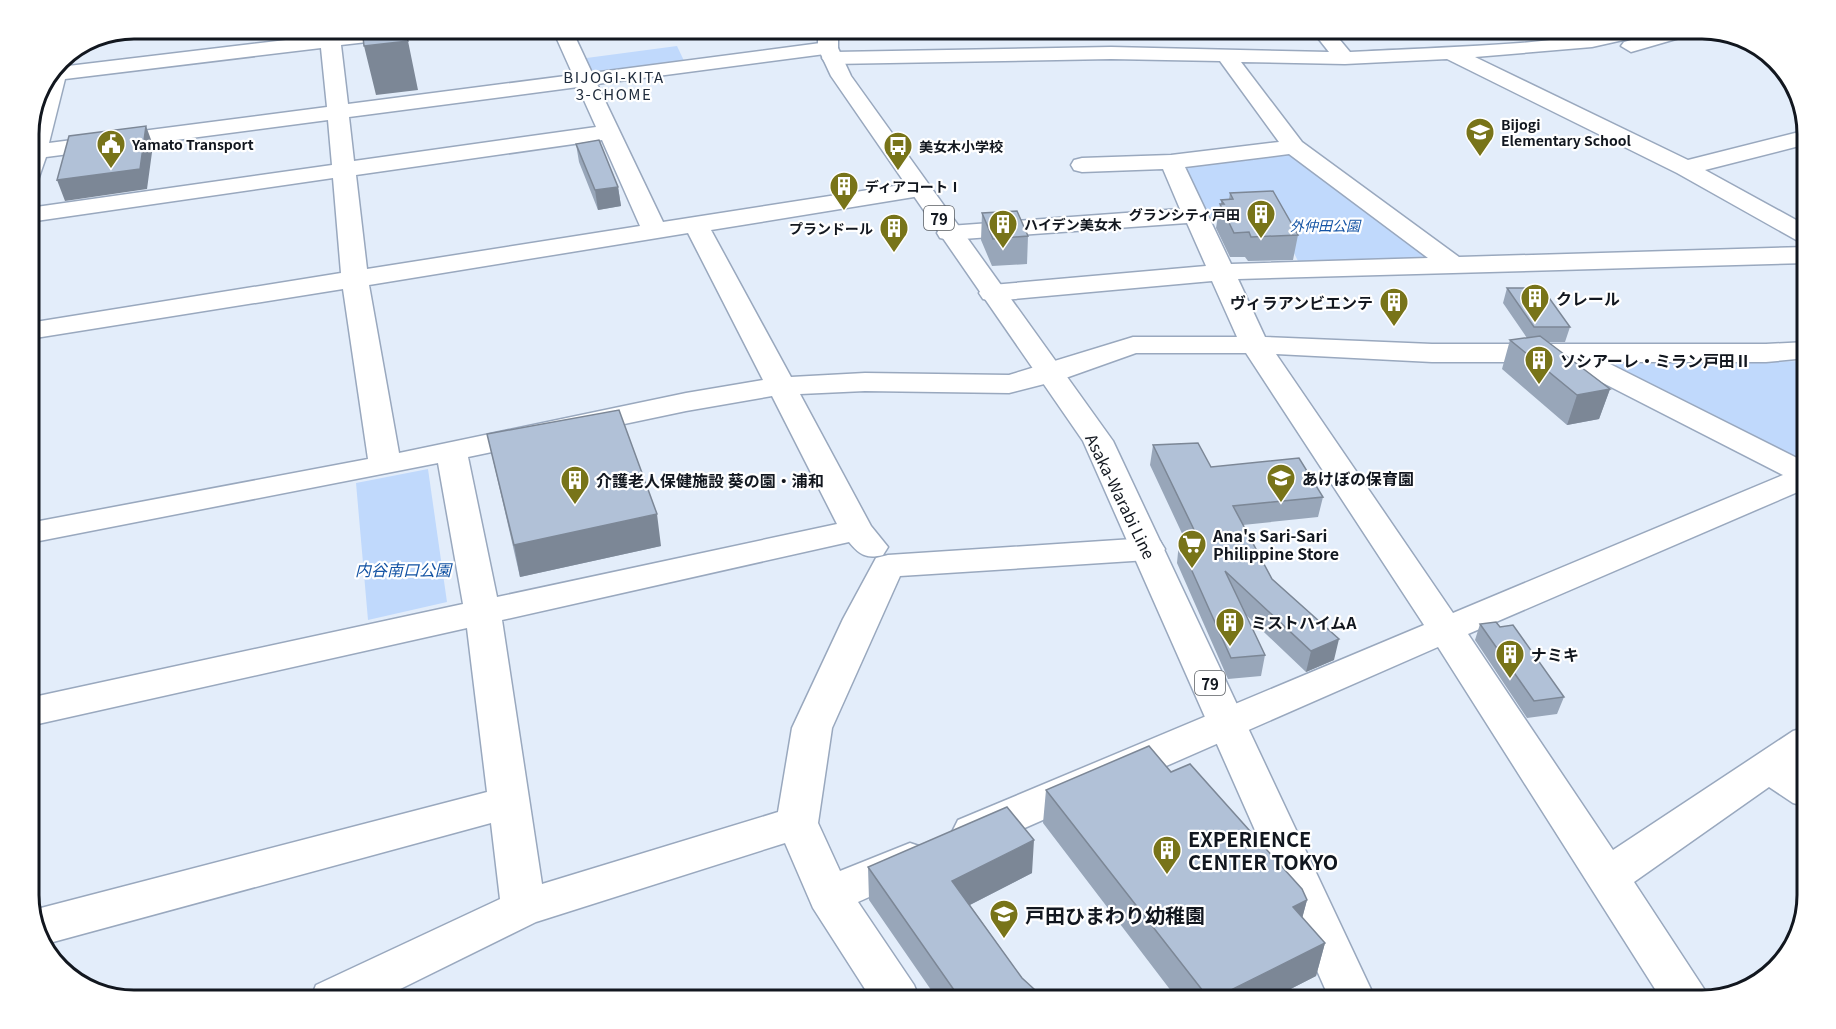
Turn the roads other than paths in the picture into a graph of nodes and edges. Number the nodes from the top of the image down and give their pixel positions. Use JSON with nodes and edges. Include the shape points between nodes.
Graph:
{"nodes":[{"id":1,"x":291,"y":39,"type":"edge"},
{"id":2,"x":331,"y":39,"type":"edge"},
{"id":3,"x":566,"y":39,"type":"edge"},
{"id":4,"x":1329,"y":39,"type":"edge"},
{"id":5,"x":1533,"y":39,"type":"edge"},
{"id":6,"x":1601,"y":39,"type":"edge"},
{"id":7,"x":1653,"y":39,"type":"edge"},
{"id":8,"x":829,"y":45,"type":"edge"},
{"id":9,"x":1521,"y":50,"type":"junction"},
{"id":10,"x":1462,"y":53,"type":"junction"},
{"id":11,"x":1226,"y":55,"type":"junction"},
{"id":12,"x":1345,"y":58,"type":"junction"},
{"id":13,"x":67,"y":68,"type":"edge"},
{"id":14,"x":584,"y":80,"type":"junction"},
{"id":15,"x":51,"y":89,"type":"edge"},
{"id":16,"x":339,"y":112,"type":"junction"},
{"id":17,"x":39,"y":128,"type":"edge"},
{"id":18,"x":608,"y":132,"type":"junction"},
{"id":19,"x":1797,"y":140,"type":"edge"},
{"id":20,"x":1294,"y":147,"type":"junction"},
{"id":21,"x":39,"y":150,"type":"edge"},
{"id":22,"x":1170,"y":162,"type":"junction"},
{"id":23,"x":1082,"y":165,"type":"dead end"},
{"id":24,"x":1685,"y":168,"type":"junction"},
{"id":25,"x":346,"y":170,"type":"junction"},
{"id":26,"x":920,"y":189,"type":"junction"},
{"id":27,"x":39,"y":214,"type":"edge"},
{"id":28,"x":1195,"y":215,"type":"junction"},
{"id":29,"x":696,"y":225,"type":"junction"},
{"id":30,"x":1797,"y":230,"type":"edge"},
{"id":31,"x":654,"y":231,"type":"junction"},
{"id":32,"x":949,"y":234,"type":"junction"},
{"id":33,"x":1797,"y":255,"type":"edge"},
{"id":34,"x":1453,"y":265,"type":"junction"},
{"id":35,"x":1222,"y":272,"type":"junction"},
{"id":36,"x":355,"y":279,"type":"junction"},
{"id":37,"x":992,"y":293,"type":"junction"},
{"id":38,"x":39,"y":329,"type":"edge"},
{"id":39,"x":1255,"y":345,"type":"junction"},
{"id":40,"x":1797,"y":351,"type":"edge"},
{"id":41,"x":1567,"y":353,"type":"junction"},
{"id":42,"x":1050,"y":374,"type":"junction"},
{"id":43,"x":780,"y":386,"type":"junction"},
{"id":44,"x":452,"y":451,"type":"junction"},
{"id":45,"x":385,"y":465,"type":"junction"},
{"id":46,"x":1797,"y":471,"type":"edge"},
{"id":47,"x":1797,"y":480,"type":"edge"},
{"id":48,"x":857,"y":530,"type":"junction"},
{"id":49,"x":39,"y":531,"type":"edge"},
{"id":50,"x":1148,"y":549,"type":"junction"},
{"id":51,"x":888,"y":566,"type":"junction"},
{"id":52,"x":483,"y":614,"type":"junction"},
{"id":53,"x":1446,"y":630,"type":"junction"},
{"id":54,"x":39,"y":710,"type":"edge"},
{"id":55,"x":1227,"y":722,"type":"junction"},
{"id":56,"x":1797,"y":749,"type":"edge"},
{"id":57,"x":1770,"y":767,"type":"junction"},
{"id":58,"x":1797,"y":785,"type":"edge"},
{"id":59,"x":509,"y":802,"type":"junction"},
{"id":60,"x":797,"y":823,"type":"junction"},
{"id":61,"x":1606,"y":877,"type":"junction"},
{"id":62,"x":829,"y":895,"type":"junction"},
{"id":63,"x":523,"y":908,"type":"junction"},
{"id":64,"x":44,"y":926,"type":"edge"},
{"id":65,"x":354,"y":990,"type":"edge"},
{"id":66,"x":891,"y":990,"type":"edge"},
{"id":67,"x":1348,"y":990,"type":"edge"},
{"id":68,"x":1680,"y":990,"type":"edge"}],
"edges":[{"from":1,"to":13,"type":"street"},
{"from":2,"to":16,"type":"street"},
{"from":3,"to":14,"type":"street"},
{"from":4,"to":12,"type":"street"},
{"from":5,"to":10,"type":"street"},
{"from":6,"to":9,"type":"street"},
{"from":7,"to":9,"type":"street","via":[[1585,55]]},
{"from":8,"to":11,"type":"street"},
{"from":8,"to":14,"type":"street"},
{"from":8,"to":26,"type":"street","name":"Asaka-Warabi Line","number":"79","via":[[841,76]]},
{"from":9,"to":10,"type":"street"},
{"from":10,"to":12,"type":"street"},
{"from":10,"to":24,"type":"street"},
{"from":11,"to":12,"type":"street"},
{"from":11,"to":20,"type":"street"},
{"from":14,"to":16,"type":"street"},
{"from":14,"to":18,"type":"street"},
{"from":15,"to":17,"type":"street"},
{"from":16,"to":21,"type":"street"},
{"from":16,"to":25,"type":"street"},
{"from":18,"to":25,"type":"street"},
{"from":18,"to":31,"type":"street"},
{"from":19,"to":24,"type":"street"},
{"from":20,"to":22,"type":"street"},
{"from":20,"to":34,"type":"street"},
{"from":22,"to":23,"type":"street"},
{"from":22,"to":28,"type":"street"},
{"from":24,"to":30,"type":"street"},
{"from":25,"to":27,"type":"street"},
{"from":25,"to":36,"type":"street"},
{"from":26,"to":29,"type":"street"},
{"from":26,"to":32,"type":"street","name":"Asaka-Warabi Line","number":"79"},
{"from":28,"to":32,"type":"street"},
{"from":28,"to":35,"type":"street"},
{"from":29,"to":31,"type":"street"},
{"from":29,"to":43,"type":"street"},
{"from":31,"to":36,"type":"street"},
{"from":32,"to":37,"type":"street","name":"Asaka-Warabi Line","number":"79"},
{"from":33,"to":34,"type":"street"},
{"from":34,"to":35,"type":"street"},
{"from":35,"to":37,"type":"street"},
{"from":35,"to":39,"type":"street"},
{"from":36,"to":38,"type":"street"},
{"from":36,"to":45,"type":"street"},
{"from":37,"to":42,"type":"street","name":"Asaka-Warabi Line","number":"79"},
{"from":39,"to":41,"type":"street","via":[[1432,353]]},
{"from":39,"to":42,"type":"street","via":[[1133,345]]},
{"from":39,"to":53,"type":"street"},
{"from":40,"to":41,"type":"street"},
{"from":41,"to":46,"type":"street"},
{"from":42,"to":43,"type":"street","via":[[1009,384],[865,382]]},
{"from":42,"to":50,"type":"street","name":"Asaka-Warabi Line","number":"79","via":[[1098,441]]},
{"from":43,"to":44,"type":"street"},
{"from":43,"to":48,"type":"street"},
{"from":44,"to":45,"type":"street"},
{"from":44,"to":52,"type":"street"},
{"from":45,"to":49,"type":"street"},
{"from":47,"to":53,"type":"street"},
{"from":48,"to":51,"type":"street"},
{"from":48,"to":52,"type":"street"},
{"from":50,"to":51,"type":"street"},
{"from":50,"to":55,"type":"street","name":"Asaka-Warabi Line","number":"79"},
{"from":51,"to":60,"type":"street","via":[[813,728]]},
{"from":52,"to":54,"type":"street"},
{"from":52,"to":59,"type":"street"},
{"from":53,"to":55,"type":"street"},
{"from":53,"to":61,"type":"street"},
{"from":55,"to":62,"type":"street"},
{"from":55,"to":67,"type":"street","name":"Asaka-Warabi Line","number":"79"},
{"from":56,"to":57,"type":"street"},
{"from":57,"to":58,"type":"street"},
{"from":57,"to":61,"type":"street"},
{"from":59,"to":63,"type":"street"},
{"from":59,"to":64,"type":"street"},
{"from":60,"to":62,"type":"street"},
{"from":60,"to":63,"type":"street"},
{"from":61,"to":68,"type":"street"},
{"from":62,"to":66,"type":"street"},
{"from":63,"to":65,"type":"street"}]}
